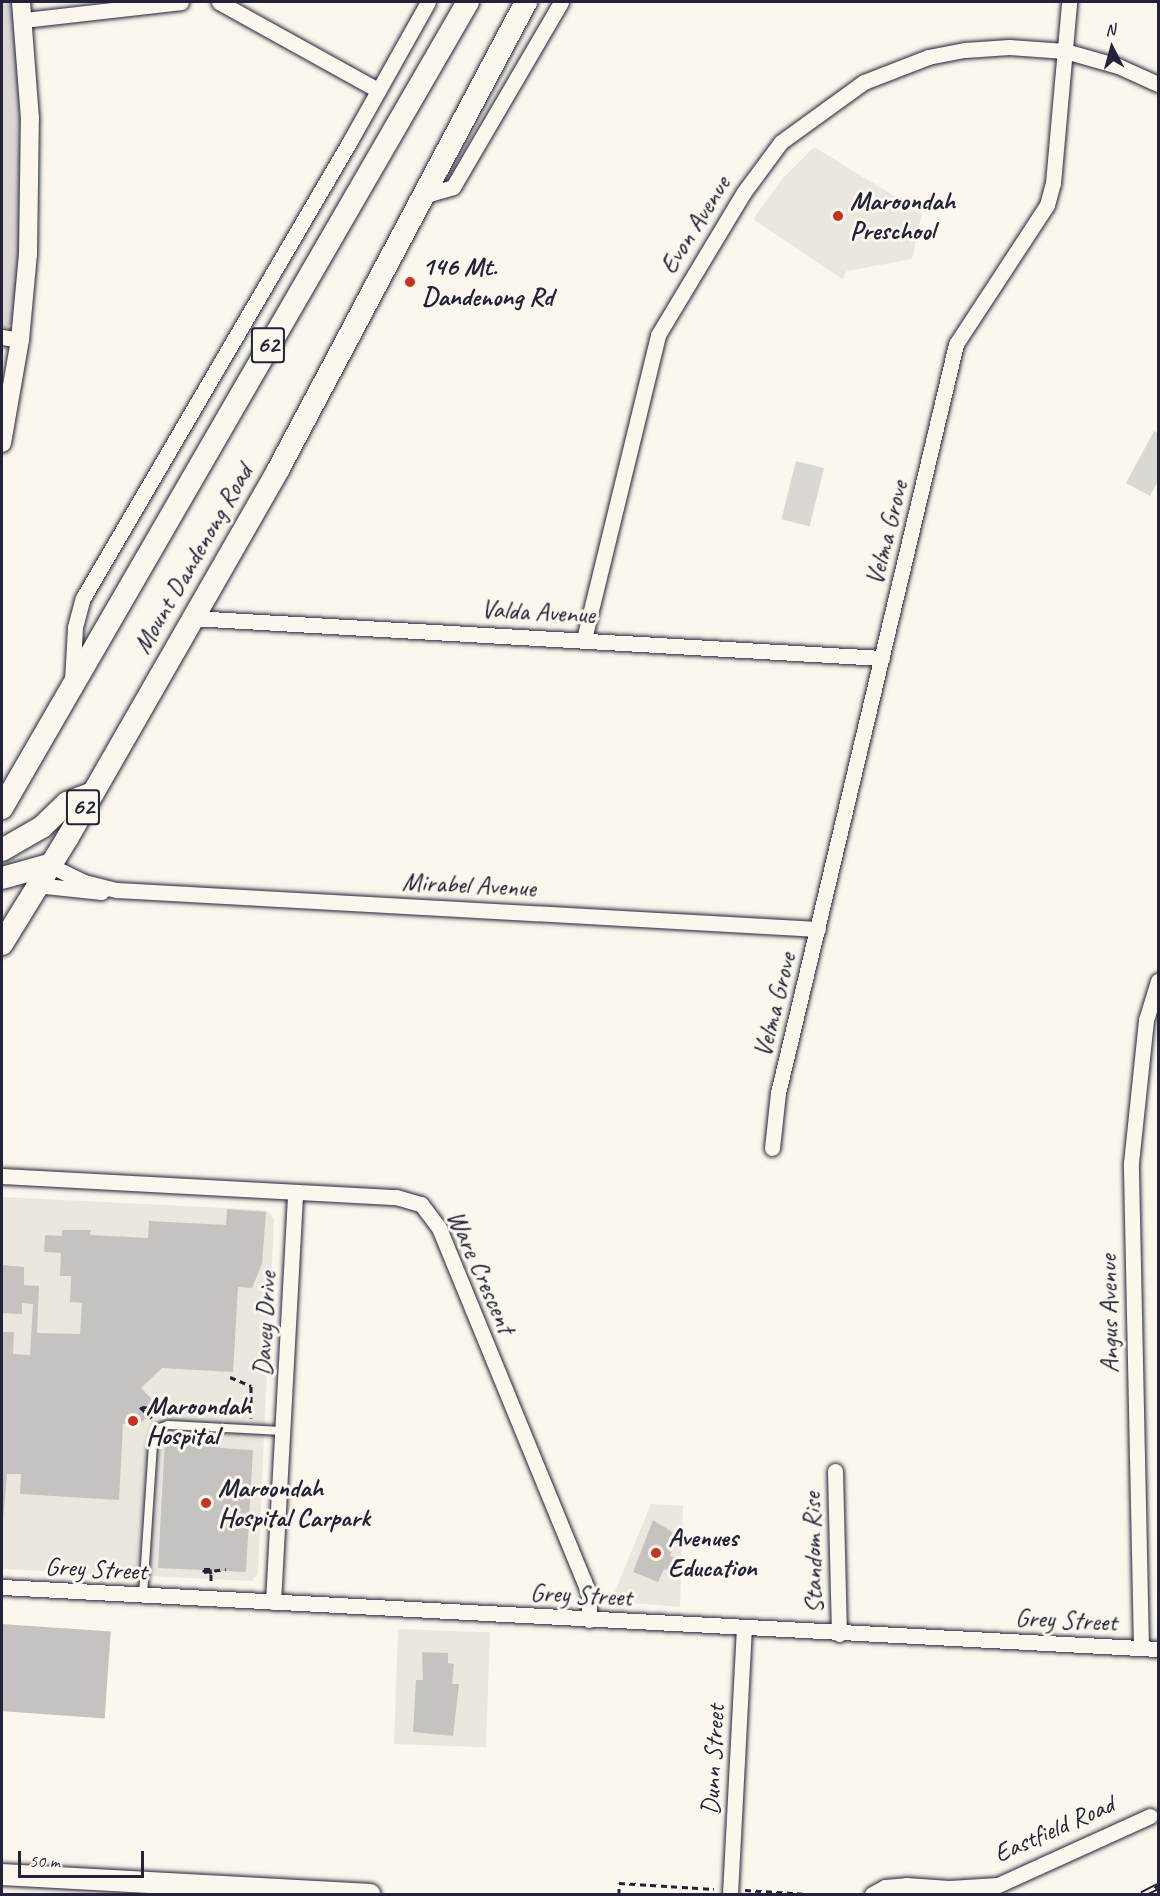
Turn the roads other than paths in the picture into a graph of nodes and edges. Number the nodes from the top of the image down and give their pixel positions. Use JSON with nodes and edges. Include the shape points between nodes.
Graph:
{"nodes":[{"id":1,"x":21,"y":2,"type":"edge"},
{"id":2,"x":181,"y":2,"type":"edge"},
{"id":3,"x":219,"y":2,"type":"edge"},
{"id":4,"x":428,"y":2,"type":"edge"},
{"id":5,"x":468,"y":2,"type":"edge"},
{"id":6,"x":526,"y":2,"type":"edge"},
{"id":7,"x":561,"y":2,"type":"edge"},
{"id":8,"x":1069,"y":2,"type":"edge"},
{"id":9,"x":24,"y":20,"type":"junction"},
{"id":10,"x":1065,"y":51,"type":"junction"},
{"id":11,"x":1158,"y":84,"type":"edge"},
{"id":12,"x":378,"y":90,"type":"junction"},
{"id":13,"x":422,"y":196,"type":"junction"},
{"id":14,"x":2,"y":337,"type":"edge"},
{"id":15,"x":20,"y":340,"type":"junction"},
{"id":16,"x":2,"y":443,"type":"edge"},
{"id":17,"x":192,"y":618,"type":"junction"},
{"id":18,"x":584,"y":639,"type":"junction"},
{"id":19,"x":882,"y":658,"type":"junction"},
{"id":20,"x":71,"y":690,"type":"junction"},
{"id":21,"x":90,"y":794,"type":"junction"},
{"id":22,"x":2,"y":808,"type":"edge"},
{"id":23,"x":5,"y":845,"type":"edge"},
{"id":24,"x":49,"y":864,"type":"junction"},
{"id":25,"x":4,"y":873,"type":"edge"},
{"id":26,"x":36,"y":885,"type":"junction"},
{"id":27,"x":117,"y":890,"type":"junction"},
{"id":28,"x":818,"y":929,"type":"junction"},
{"id":29,"x":2,"y":944,"type":"edge"},
{"id":30,"x":1158,"y":981,"type":"edge"},
{"id":31,"x":772,"y":1148,"type":"dead end"},
{"id":32,"x":2,"y":1176,"type":"edge"},
{"id":33,"x":296,"y":1192,"type":"junction"},
{"id":34,"x":283,"y":1431,"type":"junction"},
{"id":35,"x":835,"y":1471,"type":"dead end"},
{"id":36,"x":2,"y":1587,"type":"edge"},
{"id":37,"x":143,"y":1596,"type":"junction"},
{"id":38,"x":273,"y":1602,"type":"junction"},
{"id":39,"x":589,"y":1620,"type":"junction"},
{"id":40,"x":744,"y":1628,"type":"junction"},
{"id":41,"x":839,"y":1634,"type":"junction"},
{"id":42,"x":1141,"y":1648,"type":"junction"},
{"id":43,"x":1158,"y":1649,"type":"edge"},
{"id":44,"x":1150,"y":1816,"type":"dead end"},
{"id":45,"x":2,"y":1874,"type":"edge"},
{"id":46,"x":281,"y":1892,"type":"edge"},
{"id":47,"x":730,"y":1892,"type":"edge"},
{"id":48,"x":369,"y":1894,"type":"edge"},
{"id":49,"x":872,"y":1894,"type":"edge"}],
"edges":[{"from":1,"to":9,"type":"street"},
{"from":2,"to":9,"type":"street"},
{"from":3,"to":12,"type":"street"},
{"from":4,"to":12,"type":"street","name":"Mount Dandenong Road"},
{"from":5,"to":20,"type":"main road","name":"Mount Dandenong Road","number":"62"},
{"from":6,"to":13,"type":"main road","name":"Mount Dandenong Road","number":"62"},
{"from":7,"to":13,"type":"street","via":[[453,187]]},
{"from":8,"to":10,"type":"street","name":"Velma Grove"},
{"from":9,"to":15,"type":"street","via":[[30,119],[28,254]]},
{"from":10,"to":11,"type":"street","name":"Evon Avenue","via":[[1118,66]]},
{"from":10,"to":18,"type":"street","name":"Evon Avenue","via":[[1009,47],[928,57],[857,86],[781,142],[744,192],[658,335]]},
{"from":10,"to":19,"type":"street","name":"Velma Grove","via":[[1053,183],[1047,205],[956,344]]},
{"from":12,"to":20,"type":"street","name":"Mount Dandenong Road","via":[[83,598],[75,627]]},
{"from":13,"to":17,"type":"main road","name":"Mount Dandenong Road","number":"62","via":[[334,368]]},
{"from":14,"to":15,"type":"street"},
{"from":15,"to":16,"type":"street"},
{"from":17,"to":18,"type":"street","name":"Valda Avenue"},
{"from":17,"to":21,"type":"main road","name":"Mount Dandenong Road","number":"62"},
{"from":18,"to":19,"type":"street","name":"Valda Avenue"},
{"from":19,"to":28,"type":"street","name":"Velma Grove"},
{"from":20,"to":22,"type":"main road","name":"Mount Dandenong Road","number":"62"},
{"from":21,"to":23,"type":"main road","via":[[67,803],[42,827]]},
{"from":21,"to":24,"type":"main road","name":"Mount Dandenong Road","number":"62"},
{"from":23,"to":24,"type":"main road"},
{"from":24,"to":25,"type":"main road"},
{"from":24,"to":26,"type":"main road","name":"Mount Dandenong Road","number":"62"},
{"from":24,"to":27,"type":"street","name":"Mirabel Avenue","via":[[84,882]]},
{"from":25,"to":26,"type":"main road"},
{"from":26,"to":27,"type":"street","name":"Mirabel Avenue","via":[[80,892]]},
{"from":26,"to":29,"type":"main road","name":"Mount Dandenong Road","number":"62"},
{"from":27,"to":28,"type":"street","name":"Mirabel Avenue"},
{"from":28,"to":31,"type":"street","name":"Velma Grove","via":[[778,1093]]},
{"from":30,"to":42,"type":"street","name":"Angus Avenue","via":[[1146,1020],[1131,1163]]},
{"from":32,"to":33,"type":"street","name":"Ware Crescent"},
{"from":33,"to":34,"type":"street","name":"Davey Drive"},
{"from":33,"to":39,"type":"street","name":"Ware Crescent","via":[[396,1197],[421,1204],[431,1212],[589,1594]]},
{"from":34,"to":37,"type":"lane","via":[[168,1425],[159,1428],[153,1444]]},
{"from":34,"to":38,"type":"street","name":"Davey Drive"},
{"from":35,"to":41,"type":"street","name":"Standom Rise"},
{"from":36,"to":37,"type":"street","name":"Grey Street"},
{"from":37,"to":38,"type":"street","name":"Grey Street"},
{"from":38,"to":39,"type":"street","name":"Grey Street"},
{"from":39,"to":40,"type":"street","name":"Grey Street"},
{"from":40,"to":41,"type":"street","name":"Grey Street"},
{"from":40,"to":47,"type":"street","name":"Dunn Street"},
{"from":41,"to":42,"type":"street","name":"Grey Street"},
{"from":42,"to":43,"type":"street","name":"Grey Street"},
{"from":44,"to":49,"type":"street","name":"Eastfield Road","via":[[998,1885],[906,1885],[885,1887]]},
{"from":45,"to":46,"type":"main road"},
{"from":46,"to":48,"type":"main road"}]}
